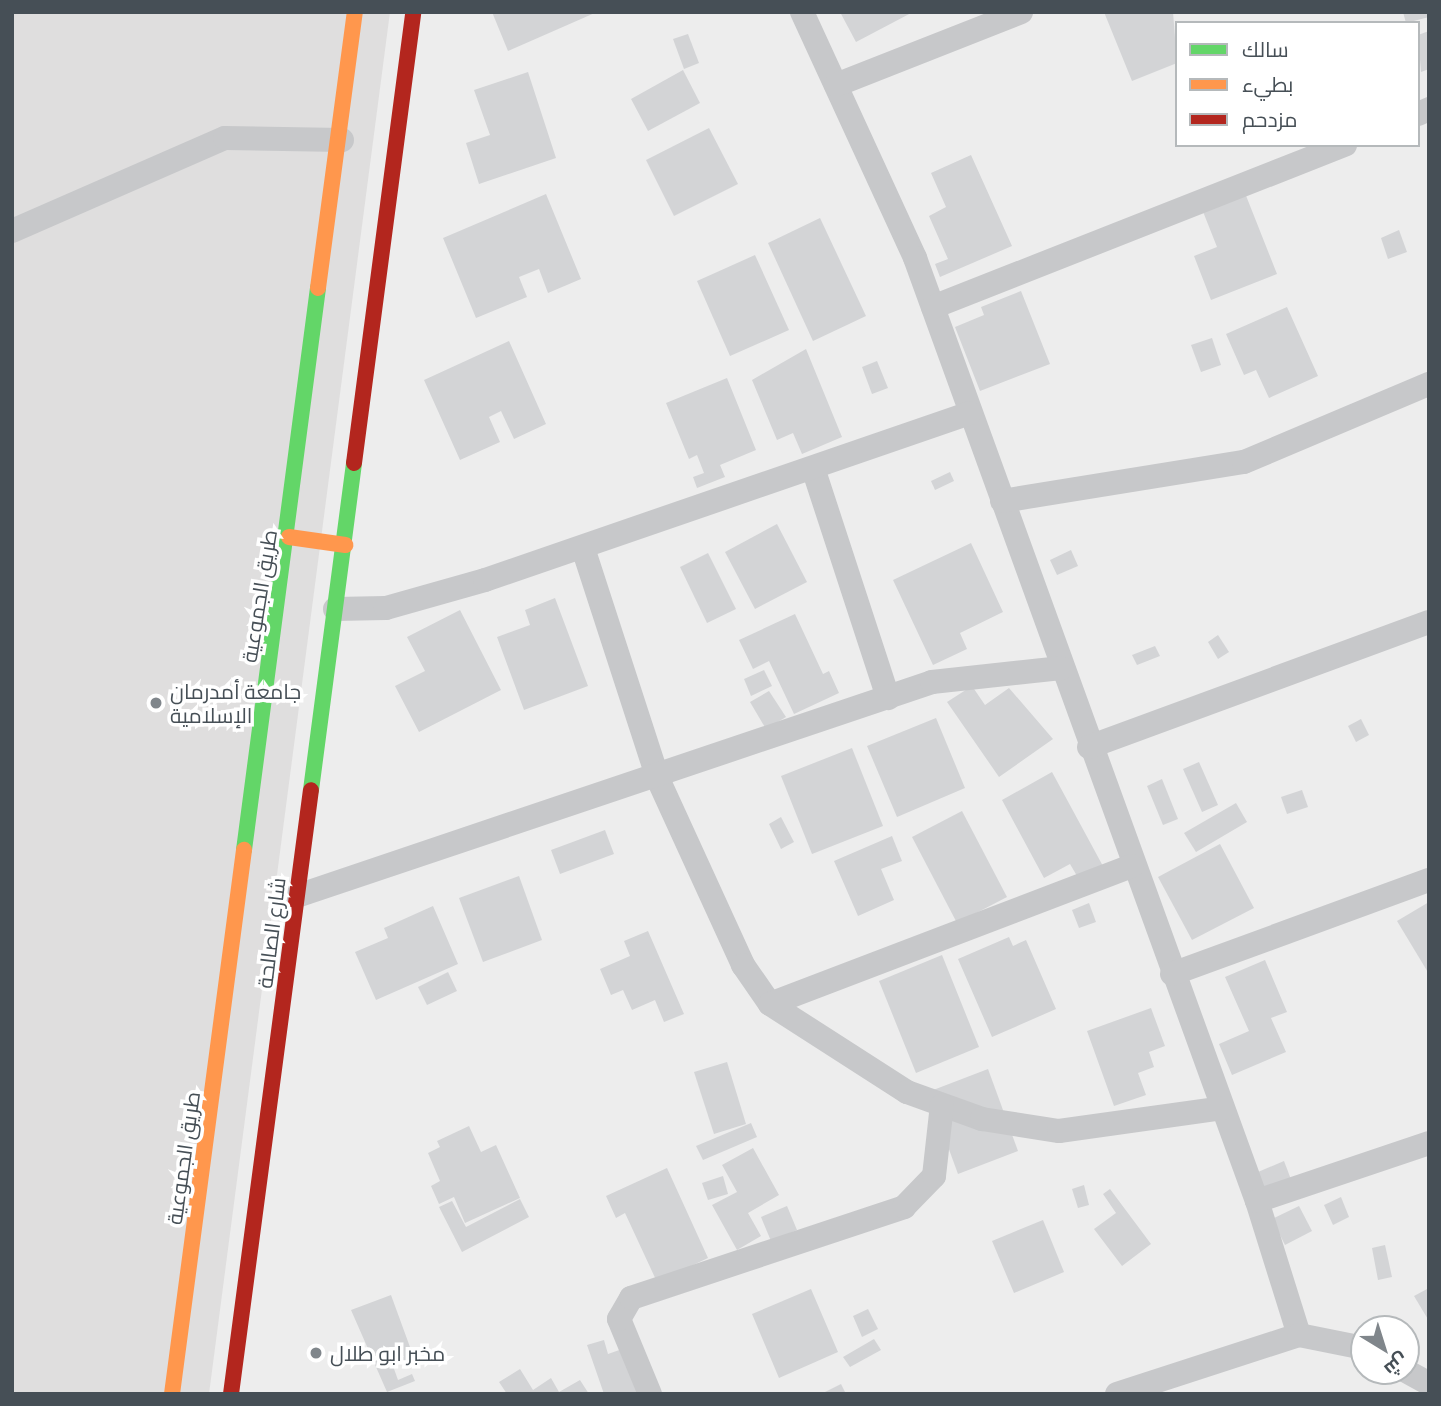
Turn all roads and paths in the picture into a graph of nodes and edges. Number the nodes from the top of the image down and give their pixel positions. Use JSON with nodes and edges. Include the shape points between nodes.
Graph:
{"nodes":[{"id":1,"x":355,"y":12,"type":"edge"},
{"id":2,"x":413,"y":12,"type":"edge"},
{"id":3,"x":802,"y":12,"type":"edge"},
{"id":4,"x":1021,"y":12,"type":"edge"},
{"id":5,"x":836,"y":85,"type":"junction"},
{"id":6,"x":342,"y":140,"type":"junction"},
{"id":7,"x":1340,"y":147,"type":"edge"},
{"id":8,"x":12,"y":231,"type":"edge"},
{"id":9,"x":933,"y":307,"type":"junction"},
{"id":10,"x":1429,"y":384,"type":"edge"},
{"id":11,"x":970,"y":413,"type":"junction"},
{"id":12,"x":814,"y":471,"type":"junction"},
{"id":13,"x":1002,"y":502,"type":"junction"},
{"id":14,"x":289,"y":537,"type":"junction"},
{"id":15,"x":345,"y":545,"type":"junction"},
{"id":16,"x":583,"y":548,"type":"junction"},
{"id":17,"x":335,"y":609,"type":"junction"},
{"id":18,"x":1429,"y":622,"type":"edge"},
{"id":19,"x":1061,"y":668,"type":"junction"},
{"id":20,"x":888,"y":698,"type":"junction"},
{"id":21,"x":1089,"y":747,"type":"junction"},
{"id":22,"x":658,"y":779,"type":"junction"},
{"id":23,"x":1132,"y":866,"type":"junction"},
{"id":24,"x":1429,"y":880,"type":"edge"},
{"id":25,"x":296,"y":896,"type":"junction"},
{"id":26,"x":1172,"y":974,"type":"junction"},
{"id":27,"x":770,"y":1004,"type":"junction"},
{"id":28,"x":942,"y":1105,"type":"junction"},
{"id":29,"x":1222,"y":1108,"type":"junction"},
{"id":30,"x":1429,"y":1143,"type":"edge"},
{"id":31,"x":1257,"y":1201,"type":"junction"},
{"id":32,"x":1298,"y":1335,"type":"junction"},
{"id":33,"x":1350,"y":1345,"type":"edge"},
{"id":34,"x":173,"y":1394,"type":"edge"},
{"id":35,"x":231,"y":1394,"type":"edge"},
{"id":36,"x":650,"y":1394,"type":"edge"},
{"id":37,"x":1117,"y":1394,"type":"edge"}],
"edges":[{"from":1,"to":6,"type":"main road","name":"طريق الجموعية"},
{"from":2,"to":15,"type":"main road"},
{"from":3,"to":5,"type":"street"},
{"from":4,"to":5,"type":"street"},
{"from":5,"to":9,"type":"street"},
{"from":6,"to":8,"type":"street","via":[[225,138]]},
{"from":6,"to":14,"type":"main road","name":"طريق الجموعية"},
{"from":7,"to":9,"type":"street"},
{"from":9,"to":11,"type":"street"},
{"from":10,"to":13,"type":"street","via":[[1244,462]]},
{"from":11,"to":12,"type":"street"},
{"from":11,"to":13,"type":"street"},
{"from":12,"to":16,"type":"street"},
{"from":12,"to":20,"type":"street"},
{"from":13,"to":19,"type":"street"},
{"from":14,"to":15,"type":"main road"},
{"from":14,"to":34,"type":"main road","name":"طريق الجموعية"},
{"from":15,"to":17,"type":"main road"},
{"from":16,"to":17,"type":"street","via":[[386,608]]},
{"from":16,"to":22,"type":"street"},
{"from":17,"to":25,"type":"main road","name":"شارع الصالحة"},
{"from":18,"to":21,"type":"street"},
{"from":19,"to":20,"type":"street","via":[[932,682]]},
{"from":19,"to":21,"type":"street"},
{"from":20,"to":22,"type":"street"},
{"from":21,"to":23,"type":"street"},
{"from":22,"to":25,"type":"street"},
{"from":22,"to":27,"type":"street","via":[[743,965]]},
{"from":23,"to":26,"type":"street"},
{"from":23,"to":27,"type":"street"},
{"from":24,"to":26,"type":"street"},
{"from":25,"to":35,"type":"main road","name":"شارع الصالحة"},
{"from":26,"to":29,"type":"street"},
{"from":27,"to":28,"type":"street","via":[[907,1092]]},
{"from":28,"to":29,"type":"street","via":[[982,1119],[1059,1131]]},
{"from":28,"to":36,"type":"street","via":[[934,1176],[904,1207],[631,1298],[619,1320]]},
{"from":29,"to":31,"type":"street"},
{"from":30,"to":31,"type":"street"},
{"from":31,"to":32,"type":"street"},
{"from":32,"to":33,"type":"street"},
{"from":32,"to":37,"type":"street"}]}
